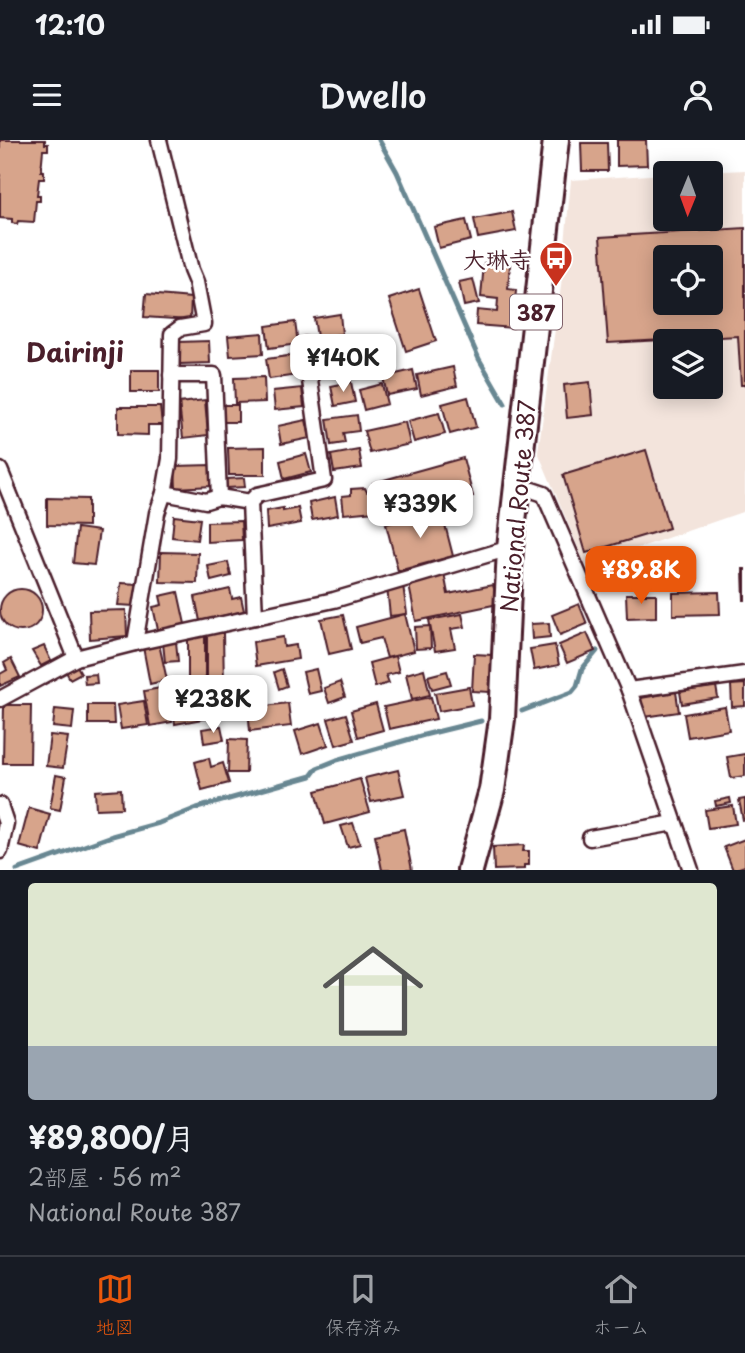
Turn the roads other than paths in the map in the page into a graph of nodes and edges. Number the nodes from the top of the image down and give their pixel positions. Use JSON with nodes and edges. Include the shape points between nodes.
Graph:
{"nodes":[{"id":1,"x":159,"y":140,"type":"edge"},
{"id":2,"x":556,"y":140,"type":"edge"},
{"id":3,"x":305,"y":345,"type":"dead end"},
{"id":4,"x":171,"y":375,"type":"junction"},
{"id":5,"x":0,"y":470,"type":"edge"},
{"id":6,"x":517,"y":485,"type":"junction"},
{"id":7,"x":164,"y":493,"type":"junction"},
{"id":8,"x":219,"y":497,"type":"junction"},
{"id":9,"x":250,"y":502,"type":"junction"},
{"id":10,"x":510,"y":548,"type":"junction"},
{"id":11,"x":256,"y":617,"type":"junction"},
{"id":12,"x":135,"y":643,"type":"junction"},
{"id":13,"x":76,"y":658,"type":"junction"},
{"id":14,"x":745,"y":674,"type":"edge"},
{"id":15,"x":629,"y":690,"type":"junction"},
{"id":16,"x":0,"y":699,"type":"edge"},
{"id":17,"x":0,"y":805,"type":"edge"},
{"id":18,"x":674,"y":823,"type":"junction"},
{"id":19,"x":590,"y":838,"type":"dead end"},
{"id":20,"x":0,"y":851,"type":"edge"},
{"id":21,"x":470,"y":870,"type":"edge"},
{"id":22,"x":691,"y":870,"type":"edge"}],
"edges":[{"from":1,"to":4,"type":"street","via":[[204,324],[172,334]]},
{"from":2,"to":6,"type":"highway","name":"National Route 387","number":"387"},
{"from":3,"to":9,"type":"street","via":[[324,480],[257,495]]},
{"from":4,"to":7,"type":"street","via":[[170,459]]},
{"from":4,"to":8,"type":"street","via":[[214,375]]},
{"from":5,"to":13,"type":"street"},
{"from":6,"to":10,"type":"highway","name":"National Route 387","number":"387"},
{"from":6,"to":15,"type":"street","via":[[544,494]]},
{"from":7,"to":8,"type":"street","via":[[206,501]]},
{"from":7,"to":12,"type":"street"},
{"from":8,"to":9,"type":"street"},
{"from":9,"to":11,"type":"street"},
{"from":10,"to":11,"type":"street","via":[[334,600]]},
{"from":10,"to":21,"type":"highway","name":"National Route 387","number":"387","via":[[498,754]]},
{"from":11,"to":12,"type":"street"},
{"from":12,"to":13,"type":"street"},
{"from":13,"to":16,"type":"street"},
{"from":14,"to":15,"type":"street"},
{"from":15,"to":18,"type":"street"},
{"from":17,"to":20,"type":"street","via":[[6,823]]},
{"from":18,"to":19,"type":"street"},
{"from":18,"to":22,"type":"street"}]}
